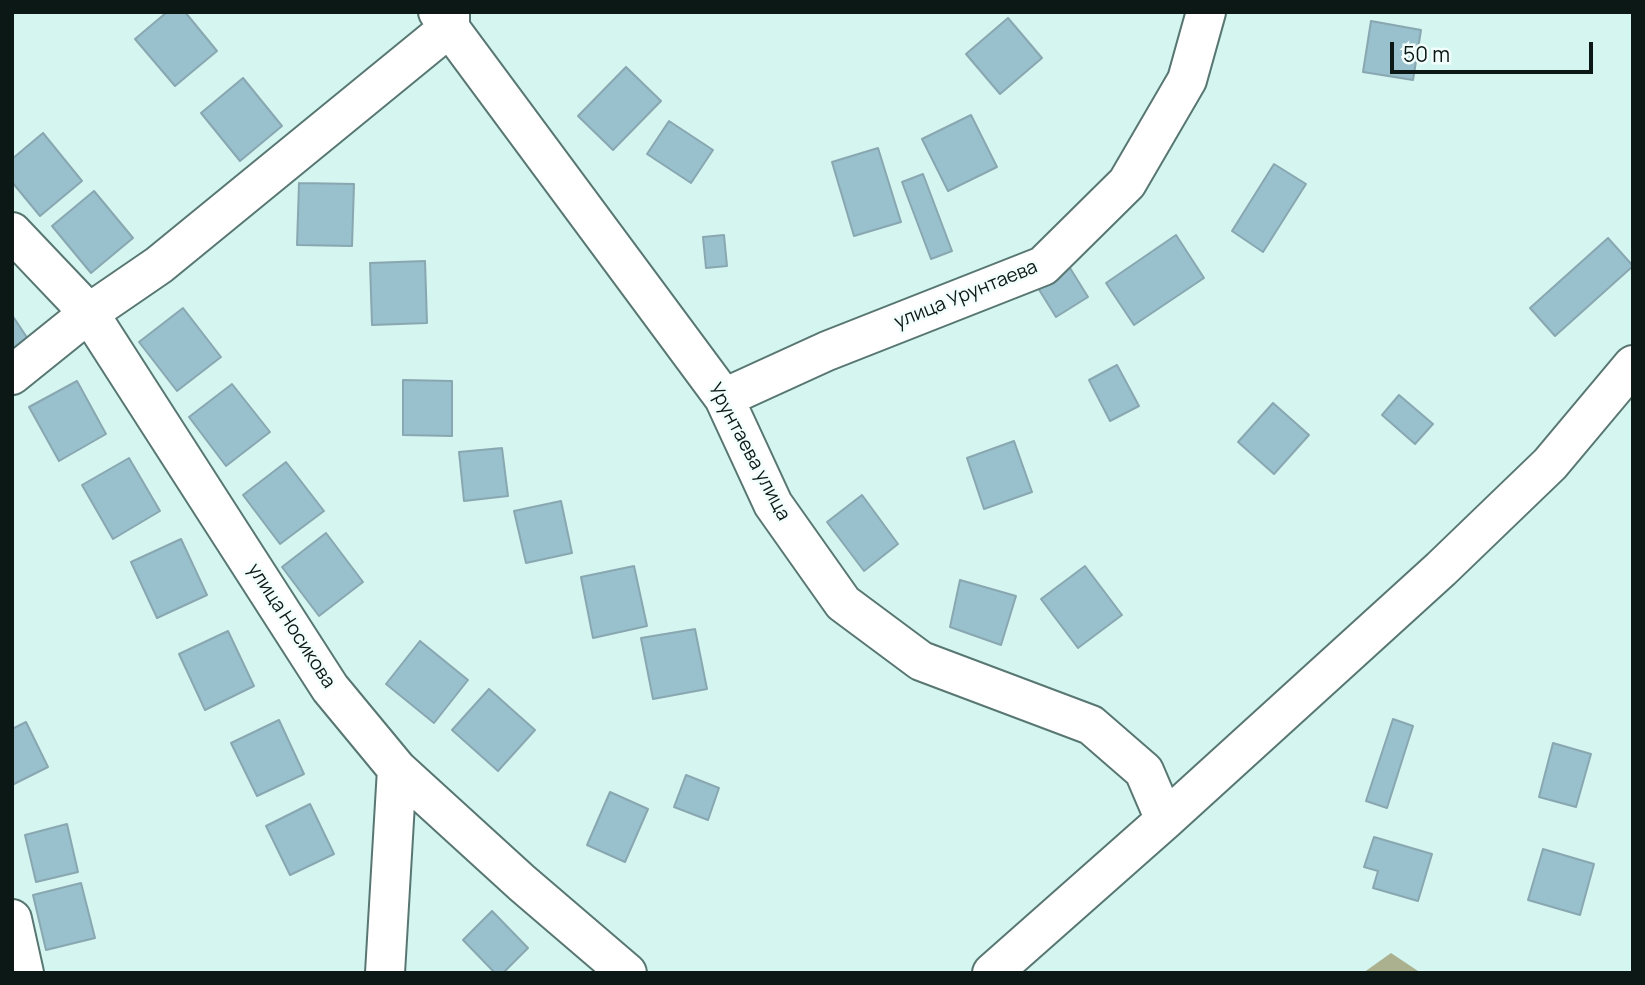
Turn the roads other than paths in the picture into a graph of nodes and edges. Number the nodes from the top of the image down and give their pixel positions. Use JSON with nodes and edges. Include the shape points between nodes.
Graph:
{"nodes":[{"id":1,"x":1206,"y":12,"type":"edge"},
{"id":2,"x":446,"y":17,"type":"edge"},
{"id":3,"x":12,"y":232,"type":"edge"},
{"id":4,"x":89,"y":313,"type":"junction"},
{"id":5,"x":1633,"y":365,"type":"edge"},
{"id":6,"x":12,"y":375,"type":"edge"},
{"id":7,"x":724,"y":398,"type":"junction"},
{"id":8,"x":397,"y":769,"type":"junction"},
{"id":9,"x":1165,"y":821,"type":"junction"},
{"id":10,"x":12,"y":919,"type":"edge"},
{"id":11,"x":24,"y":973,"type":"edge"},
{"id":12,"x":385,"y":973,"type":"edge"},
{"id":13,"x":627,"y":973,"type":"edge"},
{"id":14,"x":992,"y":973,"type":"edge"}],
"edges":[{"from":1,"to":7,"type":"street","name":"улица Урунтаева","via":[[1186,80],[1127,183],[1043,266],[827,351]]},
{"from":2,"to":4,"type":"street","via":[[159,265]]},
{"from":2,"to":7,"type":"street","name":"Урунтаева улица"},
{"from":3,"to":4,"type":"street","name":"улица Носикова"},
{"from":4,"to":6,"type":"street"},
{"from":4,"to":8,"type":"street","name":"улица Носикова","via":[[330,688]]},
{"from":5,"to":9,"type":"street","via":[[1540,474]]},
{"from":7,"to":9,"type":"street","name":"Урунтаева улица","via":[[773,504],[843,603],[921,661],[1091,725],[1144,771]]},
{"from":8,"to":12,"type":"street"},
{"from":8,"to":13,"type":"street","name":"улица Носикова"},
{"from":9,"to":14,"type":"street"},
{"from":10,"to":11,"type":"street"}]}
